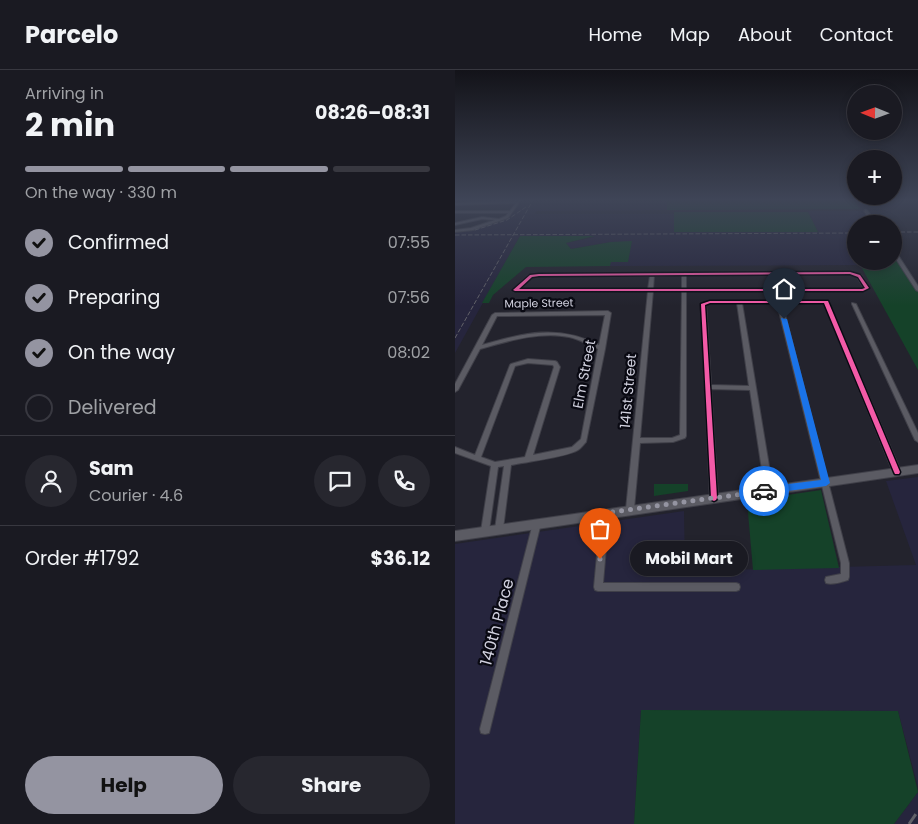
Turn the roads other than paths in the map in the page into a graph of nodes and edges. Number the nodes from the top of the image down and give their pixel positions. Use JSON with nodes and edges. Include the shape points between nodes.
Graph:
{"nodes":[{"id":1,"x":902,"y":265,"type":"edge"},
{"id":2,"x":652,"y":274,"type":"junction"},
{"id":3,"x":684,"y":274,"type":"junction"},
{"id":4,"x":918,"y":290,"type":"edge"},
{"id":5,"x":651,"y":291,"type":"junction"},
{"id":6,"x":683,"y":291,"type":"junction"},
{"id":7,"x":779,"y":301,"type":"junction"},
{"id":8,"x":739,"y":302,"type":"junction"},
{"id":9,"x":854,"y":304,"type":"dead end"},
{"id":10,"x":608,"y":313,"type":"joint"},
{"id":11,"x":477,"y":348,"type":"junction"},
{"id":12,"x":602,"y":349,"type":"junction"},
{"id":13,"x":707,"y":387,"type":"junction"},
{"id":14,"x":752,"y":388,"type":"junction"},
{"id":15,"x":455,"y":390,"type":"edge"},
{"id":16,"x":918,"y":440,"type":"edge"},
{"id":17,"x":637,"y":441,"type":"junction"},
{"id":18,"x":455,"y":450,"type":"edge"},
{"id":19,"x":477,"y":458,"type":"junction"},
{"id":20,"x":528,"y":459,"type":"junction"},
{"id":21,"x":508,"y":463,"type":"junction"},
{"id":22,"x":495,"y":465,"type":"junction"},
{"id":23,"x":918,"y":469,"type":"edge"},
{"id":24,"x":897,"y":472,"type":"junction"},
{"id":25,"x":826,"y":483,"type":"junction"},
{"id":26,"x":769,"y":490,"type":"junction"},
{"id":27,"x":714,"y":498,"type":"junction"},
{"id":28,"x":630,"y":509,"type":"junction"},
{"id":29,"x":605,"y":513,"type":"junction"},
{"id":30,"x":537,"y":523,"type":"junction"},
{"id":31,"x":499,"y":529,"type":"junction"},
{"id":32,"x":485,"y":531,"type":"junction"},
{"id":33,"x":455,"y":536,"type":"edge"},
{"id":34,"x":829,"y":580,"type":"dead end"},
{"id":35,"x":736,"y":587,"type":"dead end"},
{"id":36,"x":485,"y":729,"type":"dead end"}],
"edges":[{"from":1,"to":4,"type":"street"},
{"from":2,"to":3,"type":"street"},
{"from":2,"to":5,"type":"street","name":"141st Street"},
{"from":2,"to":5,"type":"street","via":[[539,275],[531,276],[515,290]]},
{"from":3,"to":6,"type":"street"},
{"from":3,"to":6,"type":"street","via":[[850,273],[859,276],[867,288]]},
{"from":5,"to":6,"type":"street"},
{"from":5,"to":17,"type":"street","name":"141st Street"},
{"from":6,"to":17,"type":"street","via":[[683,436],[673,440]]},
{"from":7,"to":8,"type":"street"},
{"from":7,"to":24,"type":"street","via":[[823,301],[828,304]]},
{"from":7,"to":25,"type":"street"},
{"from":8,"to":13,"type":"street","via":[[703,304]]},
{"from":8,"to":14,"type":"street"},
{"from":9,"to":16,"type":"street"},
{"from":10,"to":11,"type":"street","name":"Maple Street","via":[[495,315]]},
{"from":10,"to":12,"type":"street","name":"Elm Street"},
{"from":11,"to":12,"type":"street","via":[[521,336],[565,335]]},
{"from":11,"to":15,"type":"street","name":"Maple Street"},
{"from":12,"to":20,"type":"street","name":"Elm Street","via":[[584,440],[574,449]]},
{"from":13,"to":14,"type":"street"},
{"from":13,"to":27,"type":"street"},
{"from":14,"to":26,"type":"street"},
{"from":17,"to":28,"type":"street","name":"141st Street"},
{"from":18,"to":19,"type":"street"},
{"from":19,"to":20,"type":"street","via":[[513,365],[528,361],[555,363],[557,367]]},
{"from":19,"to":22,"type":"street"},
{"from":20,"to":21,"type":"street"},
{"from":21,"to":22,"type":"street"},
{"from":21,"to":31,"type":"street"},
{"from":22,"to":32,"type":"street"},
{"from":23,"to":24,"type":"main road"},
{"from":24,"to":25,"type":"main road"},
{"from":25,"to":26,"type":"main road"},
{"from":25,"to":34,"type":"street","via":[[845,563],[845,576]]},
{"from":26,"to":27,"type":"main road"},
{"from":27,"to":28,"type":"main road"},
{"from":28,"to":29,"type":"main road"},
{"from":29,"to":30,"type":"main road"},
{"from":29,"to":35,"type":"street","via":[[598,587]]},
{"from":30,"to":31,"type":"main road"},
{"from":30,"to":36,"type":"street","name":"140th Place"},
{"from":31,"to":32,"type":"main road"},
{"from":32,"to":33,"type":"main road"}]}
